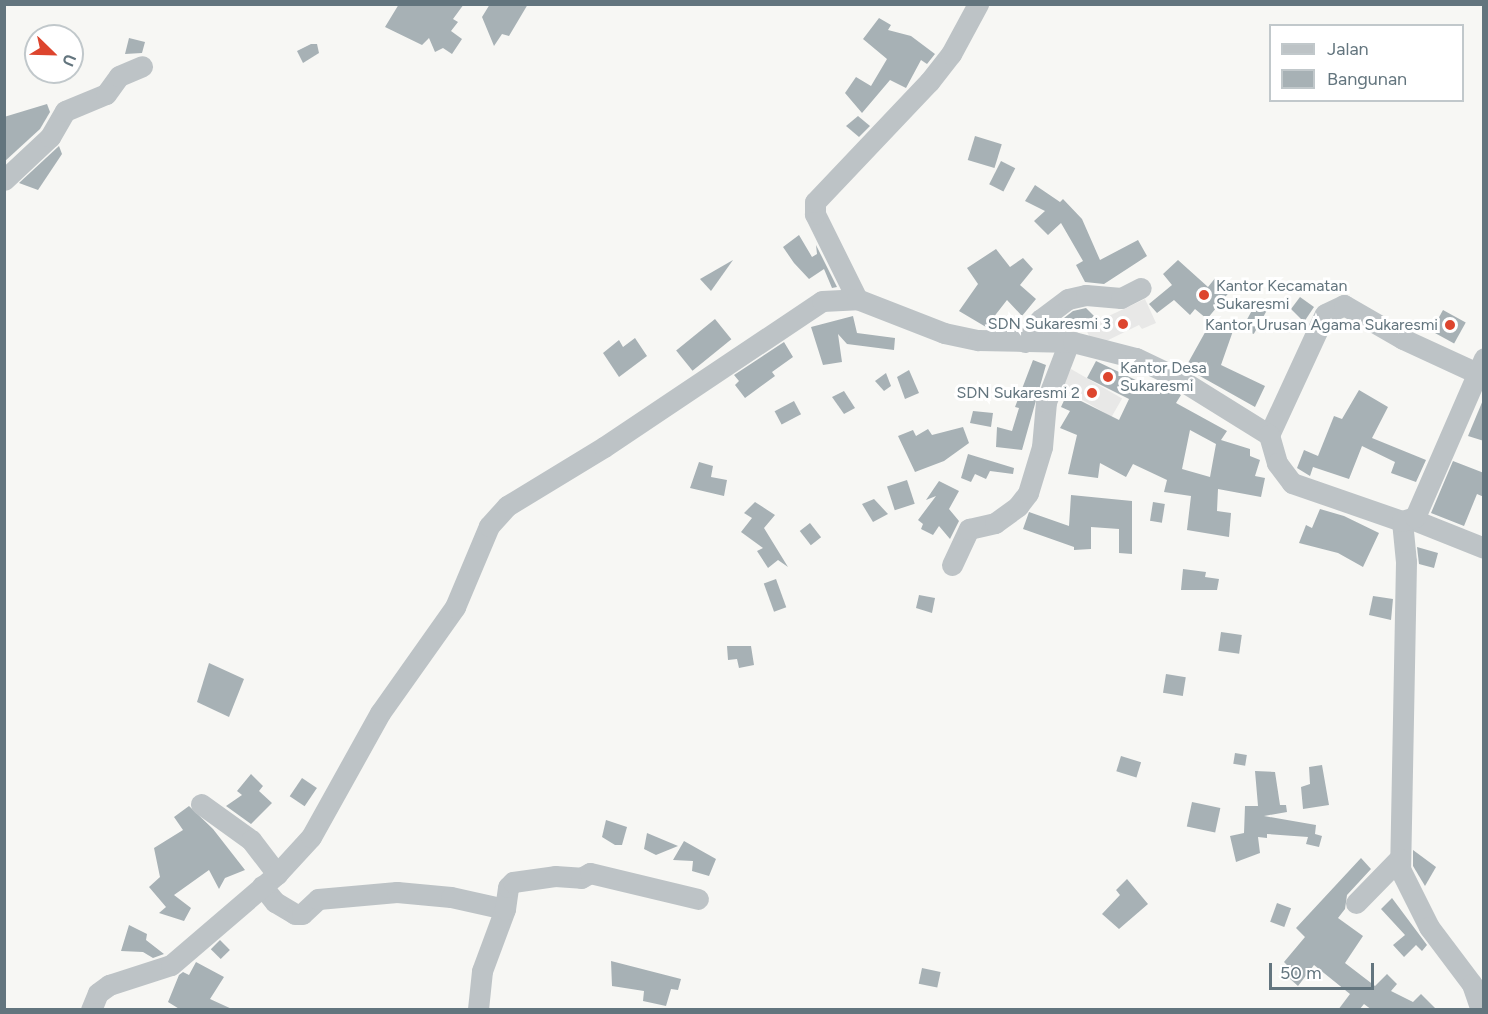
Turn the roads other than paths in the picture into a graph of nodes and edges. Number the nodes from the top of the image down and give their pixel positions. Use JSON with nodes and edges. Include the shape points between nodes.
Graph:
{"nodes":[{"id":1,"x":978,"y":4,"type":"edge"},
{"id":2,"x":142,"y":66,"type":"dead end"},
{"id":3,"x":4,"y":180,"type":"edge"},
{"id":4,"x":1141,"y":288,"type":"dead end"},
{"id":5,"x":857,"y":299,"type":"junction"},
{"id":6,"x":1025,"y":342,"type":"junction"},
{"id":7,"x":1069,"y":342,"type":"junction"},
{"id":8,"x":1480,"y":365,"type":"edge"},
{"id":9,"x":1269,"y":435,"type":"junction"},
{"id":10,"x":1408,"y":520,"type":"junction"},
{"id":11,"x":1484,"y":549,"type":"edge"},
{"id":12,"x":952,"y":565,"type":"dead end"},
{"id":13,"x":201,"y":804,"type":"dead end"},
{"id":14,"x":1399,"y":859,"type":"junction"},
{"id":15,"x":270,"y":880,"type":"junction"},
{"id":16,"x":698,"y":899,"type":"dead end"},
{"id":17,"x":1356,"y":903,"type":"dead end"},
{"id":18,"x":505,"y":909,"type":"junction"},
{"id":19,"x":1478,"y":981,"type":"edge"},
{"id":20,"x":91,"y":1010,"type":"edge"},
{"id":21,"x":478,"y":1010,"type":"edge"},
{"id":22,"x":1481,"y":1010,"type":"edge"}],
"edges":[{"from":1,"to":5,"type":"street","via":[[951,54],[929,82],[815,202],[815,214]]},
{"from":2,"to":3,"type":"street","via":[[119,76],[106,94],[65,111],[50,137]]},
{"from":4,"to":6,"type":"street","via":[[1122,298],[1086,295],[1068,299],[1040,320]]},
{"from":5,"to":6,"type":"street","via":[[944,333],[978,340]]},
{"from":5,"to":15,"type":"street","via":[[822,301],[604,447],[507,506],[489,526],[455,607],[380,713],[332,804],[311,837]]},
{"from":6,"to":7,"type":"street"},
{"from":7,"to":9,"type":"street","via":[[1126,355],[1176,376]]},
{"from":7,"to":12,"type":"street","via":[[1046,402],[1037,471],[1025,498],[994,523],[969,529]]},
{"from":8,"to":9,"type":"street","via":[[1403,339],[1344,305],[1325,314]]},
{"from":8,"to":10,"type":"street"},
{"from":9,"to":10,"type":"street","via":[[1277,463],[1292,483]]},
{"from":10,"to":11,"type":"street"},
{"from":10,"to":14,"type":"street"},
{"from":13,"to":15,"type":"street","via":[[250,840]]},
{"from":14,"to":17,"type":"street"},
{"from":14,"to":19,"type":"street","via":[[1408,891]]},
{"from":15,"to":18,"type":"street","via":[[280,907],[295,914],[302,914],[318,899],[397,892],[451,897]]},
{"from":15,"to":20,"type":"street","via":[[171,965],[109,985],[98,993]]},
{"from":16,"to":18,"type":"street","via":[[590,873],[581,878],[516,880],[508,887]]},
{"from":18,"to":21,"type":"street","via":[[482,971]]},
{"from":19,"to":22,"type":"street"}]}
